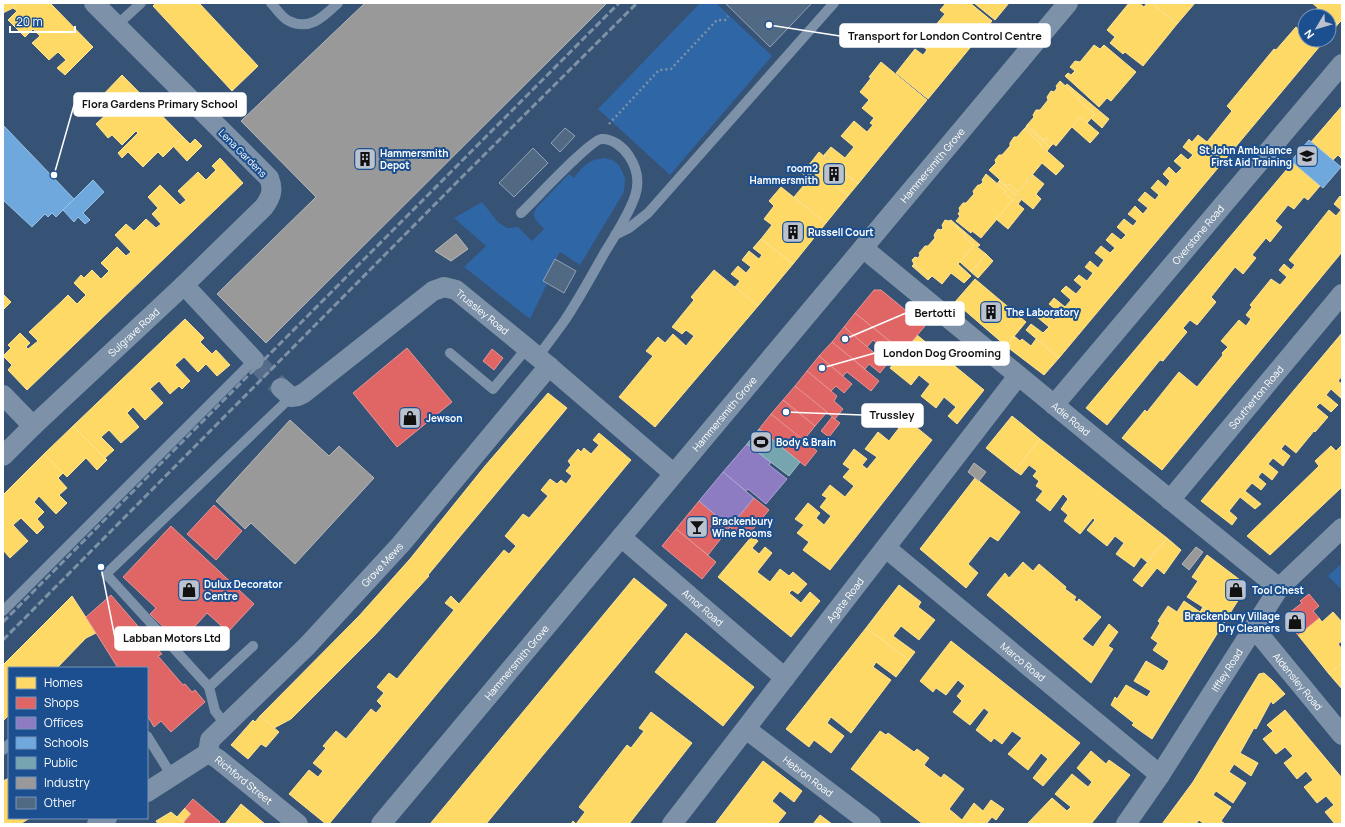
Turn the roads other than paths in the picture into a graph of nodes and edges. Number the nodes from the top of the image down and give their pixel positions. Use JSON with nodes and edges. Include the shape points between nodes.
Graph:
{"nodes":[{"id":1,"x":94,"y":3,"type":"edge"},
{"id":2,"x":141,"y":3,"type":"edge"},
{"id":3,"x":271,"y":3,"type":"edge"},
{"id":4,"x":338,"y":3,"type":"edge"},
{"id":5,"x":834,"y":3,"type":"edge"},
{"id":6,"x":1068,"y":3,"type":"edge"},
{"id":7,"x":117,"y":25,"type":"junction"},
{"id":8,"x":1342,"y":64,"type":"edge"},
{"id":9,"x":264,"y":207,"type":"joint"},
{"id":10,"x":521,"y":213,"type":"dead end"},
{"id":11,"x":615,"y":235,"type":"junction"},
{"id":12,"x":863,"y":248,"type":"junction"},
{"id":13,"x":184,"y":285,"type":"junction"},
{"id":14,"x":1342,"y":294,"type":"edge"},
{"id":15,"x":450,"y":353,"type":"dead end"},
{"id":16,"x":538,"y":357,"type":"junction"},
{"id":17,"x":254,"y":360,"type":"joint"},
{"id":18,"x":1018,"y":376,"type":"junction"},
{"id":19,"x":286,"y":392,"type":"joint"},
{"id":20,"x":3,"y":395,"type":"edge"},
{"id":21,"x":1054,"y":405,"type":"junction"},
{"id":22,"x":33,"y":426,"type":"junction"},
{"id":23,"x":3,"y":456,"type":"edge"},
{"id":24,"x":673,"y":473,"type":"junction"},
{"id":25,"x":1170,"y":500,"type":"junction"},
{"id":26,"x":1342,"y":528,"type":"edge"},
{"id":27,"x":621,"y":537,"type":"junction"},
{"id":28,"x":886,"y":548,"type":"junction"},
{"id":29,"x":1279,"y":588,"type":"junction"},
{"id":30,"x":3,"y":611,"type":"edge"},
{"id":31,"x":1254,"y":628,"type":"junction"},
{"id":32,"x":253,"y":646,"type":"dead end"},
{"id":33,"x":785,"y":678,"type":"junction"},
{"id":34,"x":209,"y":687,"type":"junction"},
{"id":35,"x":226,"y":725,"type":"junction"},
{"id":36,"x":746,"y":729,"type":"junction"},
{"id":37,"x":1342,"y":735,"type":"edge"},
{"id":38,"x":148,"y":738,"type":"edge"},
{"id":39,"x":208,"y":753,"type":"junction"},
{"id":40,"x":1160,"y":775,"type":"junction"},
{"id":41,"x":172,"y":776,"type":"junction"},
{"id":42,"x":148,"y":791,"type":"edge"},
{"id":43,"x":298,"y":824,"type":"edge"},
{"id":44,"x":381,"y":824,"type":"edge"},
{"id":45,"x":672,"y":824,"type":"edge"},
{"id":46,"x":871,"y":824,"type":"edge"},
{"id":47,"x":1126,"y":824,"type":"edge"}],
"edges":[{"from":1,"to":7,"type":"street","name":"Lena Gardens"},
{"from":2,"to":7,"type":"lane"},
{"from":3,"to":4,"type":"lane","via":[[288,20],[305,24],[319,19]]},
{"from":5,"to":11,"type":"lane","via":[[648,213],[630,228]]},
{"from":6,"to":12,"type":"street","name":"Hammersmith Grove"},
{"from":7,"to":9,"type":"street","name":"Lena Gardens","via":[[269,178],[271,194]]},
{"from":8,"to":21,"type":"street","name":"Overstone Road"},
{"from":9,"to":13,"type":"street","name":"Sulgrave Road"},
{"from":10,"to":11,"type":"lane","via":[[584,150],[601,139],[609,140],[625,150],[637,176],[634,198]]},
{"from":11,"to":16,"type":"lane","via":[[565,320]]},
{"from":12,"to":18,"type":"street","name":"Adie Road"},
{"from":12,"to":24,"type":"street","name":"Hammersmith Grove"},
{"from":13,"to":17,"type":"street"},
{"from":13,"to":22,"type":"street","name":"Sulgrave Road"},
{"from":14,"to":25,"type":"street","name":"Southerton Road"},
{"from":15,"to":16,"type":"lane","via":[[493,389]]},
{"from":16,"to":19,"type":"street","name":"Trussley Road","via":[[456,290],[444,287],[433,291],[304,393],[298,396]]},
{"from":16,"to":24,"type":"street","name":"Trussley Road"},
{"from":16,"to":35,"type":"street","name":"Grove Mews","via":[[401,544],[307,646]]},
{"from":17,"to":30,"type":"lane"},
{"from":18,"to":21,"type":"street","name":"Adie Road"},
{"from":18,"to":28,"type":"street","name":"Agate Road"},
{"from":19,"to":34,"type":"lane","via":[[106,574]]},
{"from":20,"to":22,"type":"street"},
{"from":21,"to":25,"type":"street","name":"Adie Road"},
{"from":22,"to":23,"type":"street","name":"Sulgrave Road"},
{"from":24,"to":27,"type":"street","name":"Hammersmith Grove"},
{"from":25,"to":29,"type":"street","name":"Adie Road"},
{"from":26,"to":29,"type":"street","name":"Iffley Road"},
{"from":27,"to":33,"type":"street","name":"Amor Road"},
{"from":27,"to":44,"type":"street","name":"Hammersmith Grove"},
{"from":28,"to":33,"type":"street","name":"Agate Road"},
{"from":28,"to":40,"type":"street","name":"Marco Road"},
{"from":29,"to":31,"type":"street","name":"Iffley Road"},
{"from":31,"to":37,"type":"street","name":"Aldensley Road"},
{"from":31,"to":40,"type":"street","name":"Iffley Road"},
{"from":32,"to":34,"type":"lane"},
{"from":33,"to":36,"type":"street","name":"Agate Road"},
{"from":34,"to":35,"type":"lane","via":[[215,711]]},
{"from":35,"to":39,"type":"street","name":"Grove Mews","via":[[210,740]]},
{"from":36,"to":45,"type":"street","name":"Agate Road"},
{"from":36,"to":46,"type":"street","name":"Hebron Road"},
{"from":38,"to":41,"type":"lane"},
{"from":39,"to":41,"type":"street","name":"Richford Street"},
{"from":39,"to":43,"type":"street","name":"Richford Street","via":[[218,758]]},
{"from":40,"to":47,"type":"street","name":"Iffley Road"},
{"from":41,"to":42,"type":"street","name":"Richford Street"}]}
